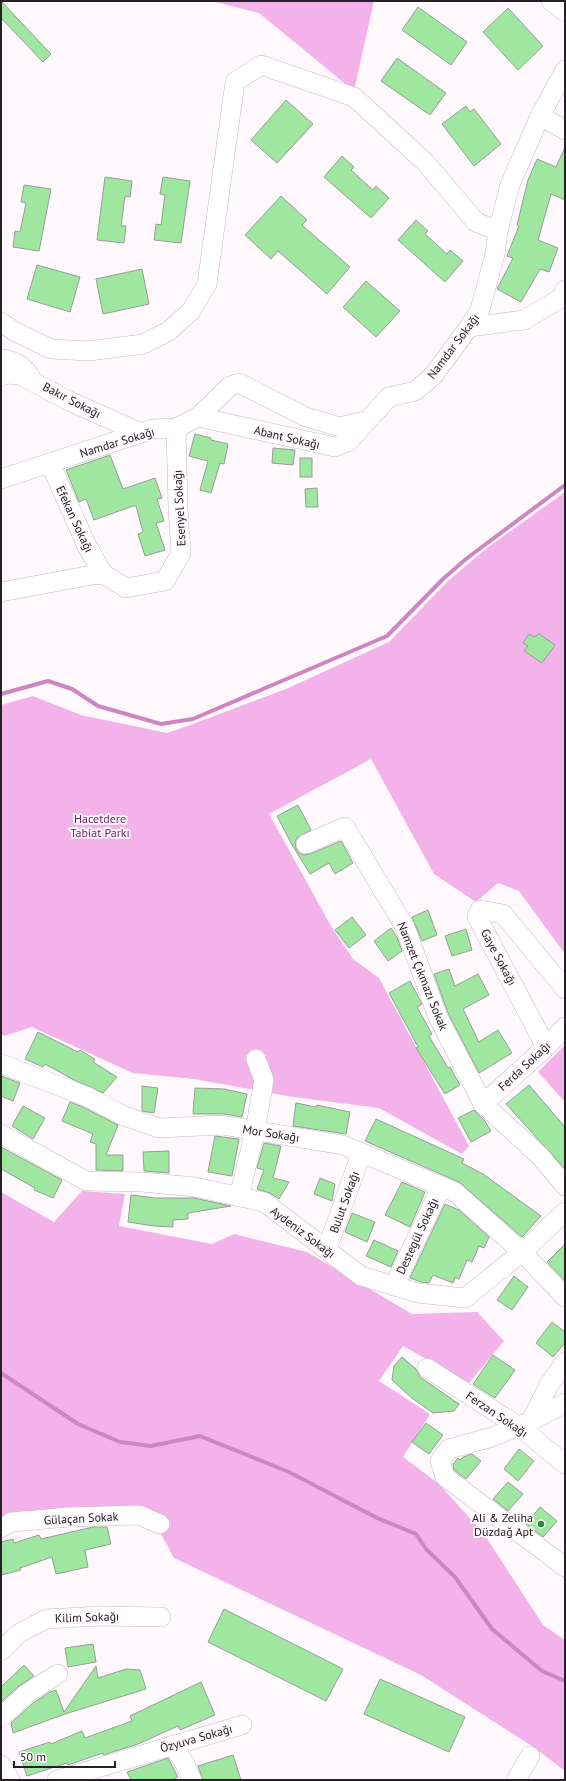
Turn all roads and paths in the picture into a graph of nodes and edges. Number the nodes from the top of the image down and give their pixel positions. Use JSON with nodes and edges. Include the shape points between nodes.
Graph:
{"nodes":[{"id":1,"x":551,"y":1,"type":"edge"},
{"id":2,"x":565,"y":12,"type":"edge"},
{"id":3,"x":565,"y":70,"type":"edge"},
{"id":4,"x":540,"y":116,"type":"junction"},
{"id":5,"x":565,"y":130,"type":"edge"},
{"id":6,"x":498,"y":231,"type":"junction"},
{"id":7,"x":565,"y":290,"type":"edge"},
{"id":8,"x":1,"y":322,"type":"edge"},
{"id":9,"x":469,"y":327,"type":"junction"},
{"id":10,"x":1,"y":359,"type":"edge"},
{"id":11,"x":1,"y":376,"type":"edge"},
{"id":12,"x":34,"y":381,"type":"junction"},
{"id":13,"x":198,"y":417,"type":"junction"},
{"id":14,"x":366,"y":421,"type":"junction"},
{"id":15,"x":176,"y":428,"type":"junction"},
{"id":16,"x":141,"y":433,"type":"junction"},
{"id":17,"x":50,"y":463,"type":"junction"},
{"id":18,"x":1,"y":479,"type":"edge"},
{"id":19,"x":103,"y":574,"type":"junction"},
{"id":20,"x":1,"y":592,"type":"edge"},
{"id":21,"x":306,"y":844,"type":"dead end"},
{"id":22,"x":565,"y":989,"type":"edge"},
{"id":23,"x":565,"y":1027,"type":"edge"},
{"id":24,"x":546,"y":1047,"type":"junction"},
{"id":25,"x":256,"y":1059,"type":"dead end"},
{"id":26,"x":1,"y":1064,"type":"edge"},
{"id":27,"x":482,"y":1104,"type":"junction"},
{"id":28,"x":255,"y":1131,"type":"junction"},
{"id":29,"x":1,"y":1134,"type":"edge"},
{"id":30,"x":362,"y":1154,"type":"junction"},
{"id":31,"x":441,"y":1186,"type":"junction"},
{"id":32,"x":565,"y":1186,"type":"edge"},
{"id":33,"x":239,"y":1196,"type":"junction"},
{"id":34,"x":565,"y":1212,"type":"edge"},
{"id":35,"x":326,"y":1249,"type":"junction"},
{"id":36,"x":522,"y":1252,"type":"junction"},
{"id":37,"x":394,"y":1286,"type":"junction"},
{"id":38,"x":565,"y":1296,"type":"edge"},
{"id":39,"x":565,"y":1362,"type":"edge"},
{"id":40,"x":427,"y":1368,"type":"dead end"},
{"id":41,"x":565,"y":1403,"type":"edge"},
{"id":42,"x":524,"y":1424,"type":"junction"},
{"id":43,"x":565,"y":1464,"type":"edge"},
{"id":44,"x":160,"y":1524,"type":"dead end"},
{"id":45,"x":1,"y":1528,"type":"edge"},
{"id":46,"x":565,"y":1568,"type":"edge"},
{"id":47,"x":161,"y":1617,"type":"dead end"},
{"id":48,"x":1,"y":1651,"type":"edge"},
{"id":49,"x":58,"y":1674,"type":"dead end"},
{"id":50,"x":1,"y":1717,"type":"edge"},
{"id":51,"x":242,"y":1725,"type":"dead end"},
{"id":52,"x":173,"y":1745,"type":"junction"},
{"id":53,"x":530,"y":1756,"type":"dead end"},
{"id":54,"x":1,"y":1765,"type":"edge"},
{"id":55,"x":69,"y":1778,"type":"edge"},
{"id":56,"x":10,"y":1780,"type":"edge"},
{"id":57,"x":192,"y":1780,"type":"edge"},
{"id":58,"x":516,"y":1780,"type":"edge"}],
"edges":[{"from":1,"to":2,"type":"street"},
{"from":3,"to":4,"type":"street","name":"Namdar Sokağı"},
{"from":4,"to":5,"type":"street"},
{"from":4,"to":6,"type":"street","name":"Namdar Sokağı","via":[[510,185]]},
{"from":6,"to":8,"type":"street","via":[[476,222],[425,162],[354,97],[261,65],[235,82],[207,284],[191,311],[169,331],[143,344],[89,351],[50,349]]},
{"from":6,"to":9,"type":"street","name":"Namdar Sokağı","via":[[495,254],[480,310]]},
{"from":7,"to":9,"type":"street","via":[[561,298],[524,320]]},
{"from":9,"to":14,"type":"street","name":"Namdar Sokağı","via":[[433,376],[415,391],[389,397]]},
{"from":10,"to":12,"type":"street","via":[[23,367]]},
{"from":11,"to":12,"type":"street","name":"Bakır Sokağı","via":[[20,375]]},
{"from":12,"to":16,"type":"street","name":"Bakır Sokağı","via":[[67,400]]},
{"from":13,"to":14,"type":"street","name":"Abant Sokağı","via":[[335,447],[348,442]]},
{"from":13,"to":14,"type":"street","name":"Namdar Sokağı","via":[[230,386],[239,383],[306,417],[340,427]]},
{"from":13,"to":15,"type":"street","name":"Namdar Sokağı"},
{"from":15,"to":16,"type":"street","name":"Namdar Sokağı"},
{"from":15,"to":19,"type":"street","name":"Esenyel Sokağı","via":[[181,553],[165,581],[126,588]]},
{"from":16,"to":17,"type":"street","name":"Namdar Sokağı"},
{"from":17,"to":18,"type":"street","name":"Namdar Sokağı"},
{"from":17,"to":19,"type":"street","name":"Efekan Sokağı","via":[[86,544]]},
{"from":19,"to":20,"type":"street"},
{"from":21,"to":27,"type":"street","name":"Namzet Çıkmazı Sokak","via":[[345,827],[405,927],[438,1017]]},
{"from":22,"to":24,"type":"street","name":"Gaye Sokağı","via":[[503,914],[480,910],[477,917]]},
{"from":23,"to":24,"type":"street","name":"Ferda Sokağı"},
{"from":24,"to":27,"type":"street","name":"Ferda Sokağı"},
{"from":25,"to":28,"type":"street","via":[[264,1080]]},
{"from":26,"to":28,"type":"street","name":"Mor Sokağı","via":[[88,1097],[124,1116],[159,1128],[222,1125]]},
{"from":27,"to":32,"type":"street","name":"Namzet Çıkmazı Sokak","via":[[540,1156]]},
{"from":28,"to":30,"type":"street","name":"Mor Sokağı","via":[[343,1145]]},
{"from":28,"to":33,"type":"street"},
{"from":29,"to":33,"type":"street","name":"Aydeniz Sokağı","via":[[86,1181],[142,1182],[195,1187]]},
{"from":30,"to":31,"type":"street","name":"Mor Sokağı"},
{"from":30,"to":35,"type":"street","name":"Bulut Sokağı"},
{"from":31,"to":36,"type":"street","name":"Mor Sokağı","via":[[454,1192]]},
{"from":31,"to":37,"type":"street","name":"Destegül Sokağı"},
{"from":33,"to":35,"type":"street","name":"Aydeniz Sokağı","via":[[264,1202]]},
{"from":34,"to":36,"type":"street","name":"Aydeniz Sokağı"},
{"from":35,"to":37,"type":"street","name":"Aydeniz Sokağı","via":[[361,1276]]},
{"from":36,"to":37,"type":"street","name":"Aydeniz Sokağı","via":[[465,1298],[418,1293]]},
{"from":36,"to":38,"type":"street","name":"Mor Sokağı"},
{"from":39,"to":42,"type":"street"},
{"from":40,"to":42,"type":"street","name":"Ferzan Sokağı"},
{"from":41,"to":42,"type":"street"},
{"from":42,"to":43,"type":"street","name":"Ferzan Sokağı"},
{"from":42,"to":46,"type":"street","via":[[492,1437],[449,1448],[440,1461],[445,1477]]},
{"from":44,"to":45,"type":"street","name":"Gülaçan Sokak","via":[[139,1515],[12,1522]]},
{"from":47,"to":48,"type":"street","name":"Kilim Sokağı","via":[[101,1616],[46,1619],[18,1634]]},
{"from":49,"to":50,"type":"street","via":[[26,1694]]},
{"from":51,"to":52,"type":"street","name":"Özyuva Sokağı"},
{"from":52,"to":55,"type":"street","name":"Özyuva Sokağı"},
{"from":52,"to":57,"type":"street"},
{"from":53,"to":58,"type":"street"},
{"from":54,"to":56,"type":"street"}]}
